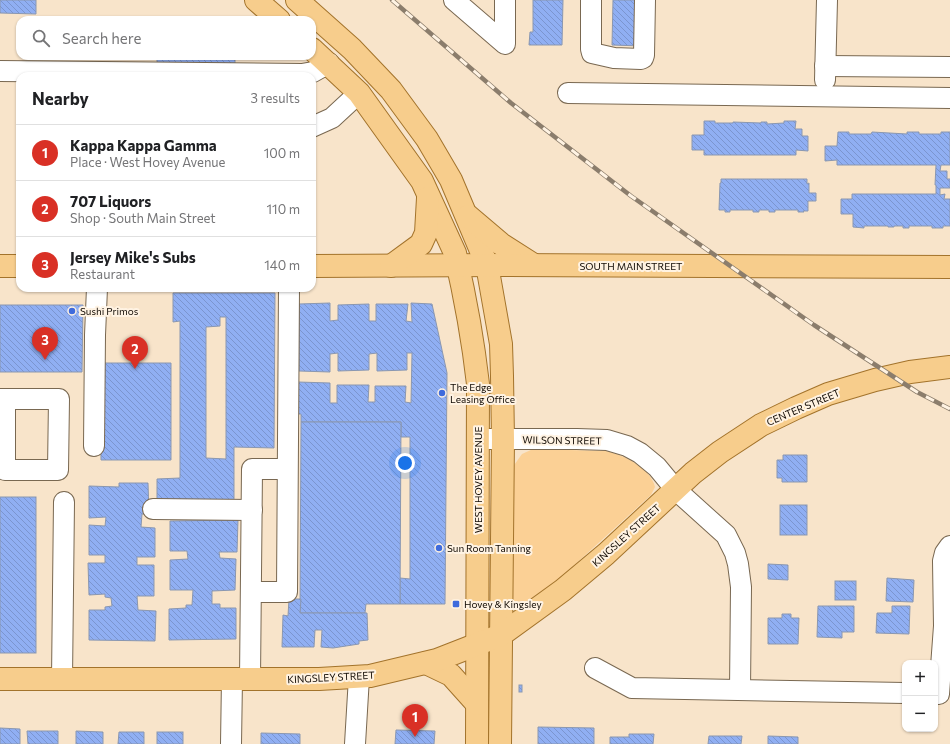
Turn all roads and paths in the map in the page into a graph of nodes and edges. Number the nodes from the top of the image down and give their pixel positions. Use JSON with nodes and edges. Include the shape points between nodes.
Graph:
{"nodes":[{"id":1,"x":256,"y":0,"type":"edge"},
{"id":2,"x":297,"y":0,"type":"edge"},
{"id":3,"x":454,"y":0,"type":"edge"},
{"id":4,"x":505,"y":0,"type":"edge"},
{"id":5,"x":591,"y":0,"type":"edge"},
{"id":6,"x":645,"y":0,"type":"edge"},
{"id":7,"x":827,"y":0,"type":"edge"},
{"id":8,"x":274,"y":16,"type":"edge"},
{"id":9,"x":315,"y":16,"type":"edge"},
{"id":10,"x":316,"y":17,"type":"edge"},
{"id":11,"x":316,"y":52,"type":"edge"},
{"id":12,"x":329,"y":63,"type":"junction"},
{"id":13,"x":825,"y":66,"type":"junction"},
{"id":14,"x":950,"y":67,"type":"edge"},
{"id":15,"x":0,"y":71,"type":"edge"},
{"id":16,"x":101,"y":72,"type":"edge"},
{"id":17,"x":313,"y":72,"type":"edge"},
{"id":18,"x":359,"y":93,"type":"junction"},
{"id":19,"x":568,"y":93,"type":"dead end"},
{"id":20,"x":824,"y":96,"type":"junction"},
{"id":21,"x":950,"y":98,"type":"edge"},
{"id":22,"x":316,"y":125,"type":"edge"},
{"id":23,"x":428,"y":193,"type":"junction"},
{"id":24,"x":464,"y":212,"type":"junction"},
{"id":25,"x":487,"y":265,"type":"junction"},
{"id":26,"x":534,"y":265,"type":"junction"},
{"id":27,"x":0,"y":266,"type":"edge"},
{"id":28,"x":16,"y":266,"type":"edge"},
{"id":29,"x":316,"y":266,"type":"edge"},
{"id":30,"x":391,"y":266,"type":"junction"},
{"id":31,"x":458,"y":266,"type":"junction"},
{"id":32,"x":950,"y":267,"type":"edge"},
{"id":33,"x":97,"y":292,"type":"edge"},
{"id":34,"x":289,"y":292,"type":"edge"},
{"id":35,"x":950,"y":367,"type":"edge"},
{"id":36,"x":478,"y":438,"type":"junction"},
{"id":37,"x":503,"y":439,"type":"junction"},
{"id":38,"x":94,"y":446,"type":"dead end"},
{"id":39,"x":288,"y":469,"type":"junction"},
{"id":40,"x":676,"y":490,"type":"junction"},
{"id":41,"x":64,"y":502,"type":"dead end"},
{"id":42,"x":153,"y":509,"type":"dead end"},
{"id":43,"x":252,"y":510,"type":"junction"},
{"id":44,"x":950,"y":546,"type":"edge"},
{"id":45,"x":251,"y":592,"type":"junction"},
{"id":46,"x":501,"y":635,"type":"junction"},
{"id":47,"x":477,"y":644,"type":"junction"},
{"id":48,"x":426,"y":662,"type":"junction"},
{"id":49,"x":594,"y":668,"type":"dead end"},
{"id":50,"x":358,"y":677,"type":"junction"},
{"id":51,"x":0,"y":679,"type":"edge"},
{"id":52,"x":62,"y":679,"type":"junction"},
{"id":53,"x":241,"y":679,"type":"junction"},
{"id":54,"x":740,"y":690,"type":"junction"},
{"id":55,"x":902,"y":693,"type":"edge"},
{"id":56,"x":941,"y":694,"type":"edge"},
{"id":57,"x":477,"y":704,"type":"junction"},
{"id":58,"x":231,"y":744,"type":"edge"},
{"id":59,"x":355,"y":744,"type":"edge"},
{"id":60,"x":477,"y":744,"type":"edge"},
{"id":61,"x":500,"y":744,"type":"edge"}],
"edges":[{"from":1,"to":8,"type":"main road"},
{"from":2,"to":9,"type":"main road"},
{"from":3,"to":4,"type":"street","via":[[505,44]]},
{"from":5,"to":6,"type":"street","via":[[592,53],[614,58],[641,59],[644,58]]},
{"from":7,"to":13,"type":"street"},
{"from":10,"to":24,"type":"main road","via":[[352,49],[391,90],[427,139]]},
{"from":11,"to":12,"type":"main road","name":"WEST HOVEY AVENUE"},
{"from":12,"to":17,"type":"street"},
{"from":12,"to":18,"type":"main road","name":"WEST HOVEY AVENUE"},
{"from":13,"to":14,"type":"street"},
{"from":13,"to":20,"type":"street"},
{"from":15,"to":16,"type":"street"},
{"from":18,"to":22,"type":"street","via":[[332,118]]},
{"from":18,"to":23,"type":"main road","name":"WEST HOVEY AVENUE","via":[[422,180]]},
{"from":19,"to":20,"type":"street"},
{"from":20,"to":21,"type":"street"},
{"from":23,"to":30,"type":"main road","via":[[426,233],[421,244]]},
{"from":23,"to":31,"type":"main road","name":"WEST HOVEY AVENUE"},
{"from":24,"to":25,"type":"main road"},
{"from":24,"to":26,"type":"main road","via":[[501,244]]},
{"from":25,"to":26,"type":"main road","name":"SOUTH MAIN STREET"},
{"from":25,"to":31,"type":"main road","name":"SOUTH MAIN STREET"},
{"from":25,"to":37,"type":"main road","via":[[501,344]]},
{"from":26,"to":32,"type":"main road","name":"SOUTH MAIN STREET"},
{"from":27,"to":28,"type":"main road"},
{"from":29,"to":30,"type":"main road","name":"SOUTH MAIN STREET"},
{"from":30,"to":31,"type":"main road","name":"SOUTH MAIN STREET"},
{"from":31,"to":36,"type":"main road","name":"WEST HOVEY AVENUE","via":[[472,335],[477,377]]},
{"from":33,"to":38,"type":"street"},
{"from":34,"to":39,"type":"street"},
{"from":35,"to":40,"type":"main road","name":"CENTER STREET","via":[[875,380],[828,394],[796,408],[720,452]]},
{"from":36,"to":37,"type":"street","name":"WILSON STREET"},
{"from":36,"to":47,"type":"main road","name":"WEST HOVEY AVENUE"},
{"from":37,"to":40,"type":"street","name":"WILSON STREET","via":[[607,440],[640,453],[657,467]]},
{"from":37,"to":46,"type":"main road"},
{"from":39,"to":43,"type":"street","via":[[252,469]]},
{"from":39,"to":45,"type":"street","via":[[287,592]]},
{"from":40,"to":46,"type":"main road","name":"KINGSLEY STREET","via":[[563,590]]},
{"from":40,"to":54,"type":"street","name":"WILSON STREET","via":[[726,535],[738,564],[741,587]]},
{"from":41,"to":52,"type":"street"},
{"from":42,"to":43,"type":"street"},
{"from":43,"to":45,"type":"street"},
{"from":44,"to":56,"type":"street","via":[[945,553],[944,561]]},
{"from":45,"to":53,"type":"street"},
{"from":46,"to":47,"type":"main road","name":"KINGSLEY STREET"},
{"from":46,"to":61,"type":"main road"},
{"from":47,"to":48,"type":"main road","name":"KINGSLEY STREET"},
{"from":47,"to":57,"type":"main road","name":"WEST HOVEY AVENUE"},
{"from":48,"to":50,"type":"main road","name":"KINGSLEY STREET"},
{"from":48,"to":57,"type":"main road","via":[[450,675]]},
{"from":49,"to":54,"type":"street","via":[[632,688]]},
{"from":50,"to":53,"type":"main road","name":"KINGSLEY STREET"},
{"from":50,"to":59,"type":"street"},
{"from":51,"to":52,"type":"main road","name":"KINGSLEY STREET"},
{"from":52,"to":53,"type":"main road","name":"KINGSLEY STREET"},
{"from":53,"to":58,"type":"street"},
{"from":54,"to":55,"type":"street"},
{"from":57,"to":60,"type":"main road","name":"WEST HOVEY AVENUE"}]}
